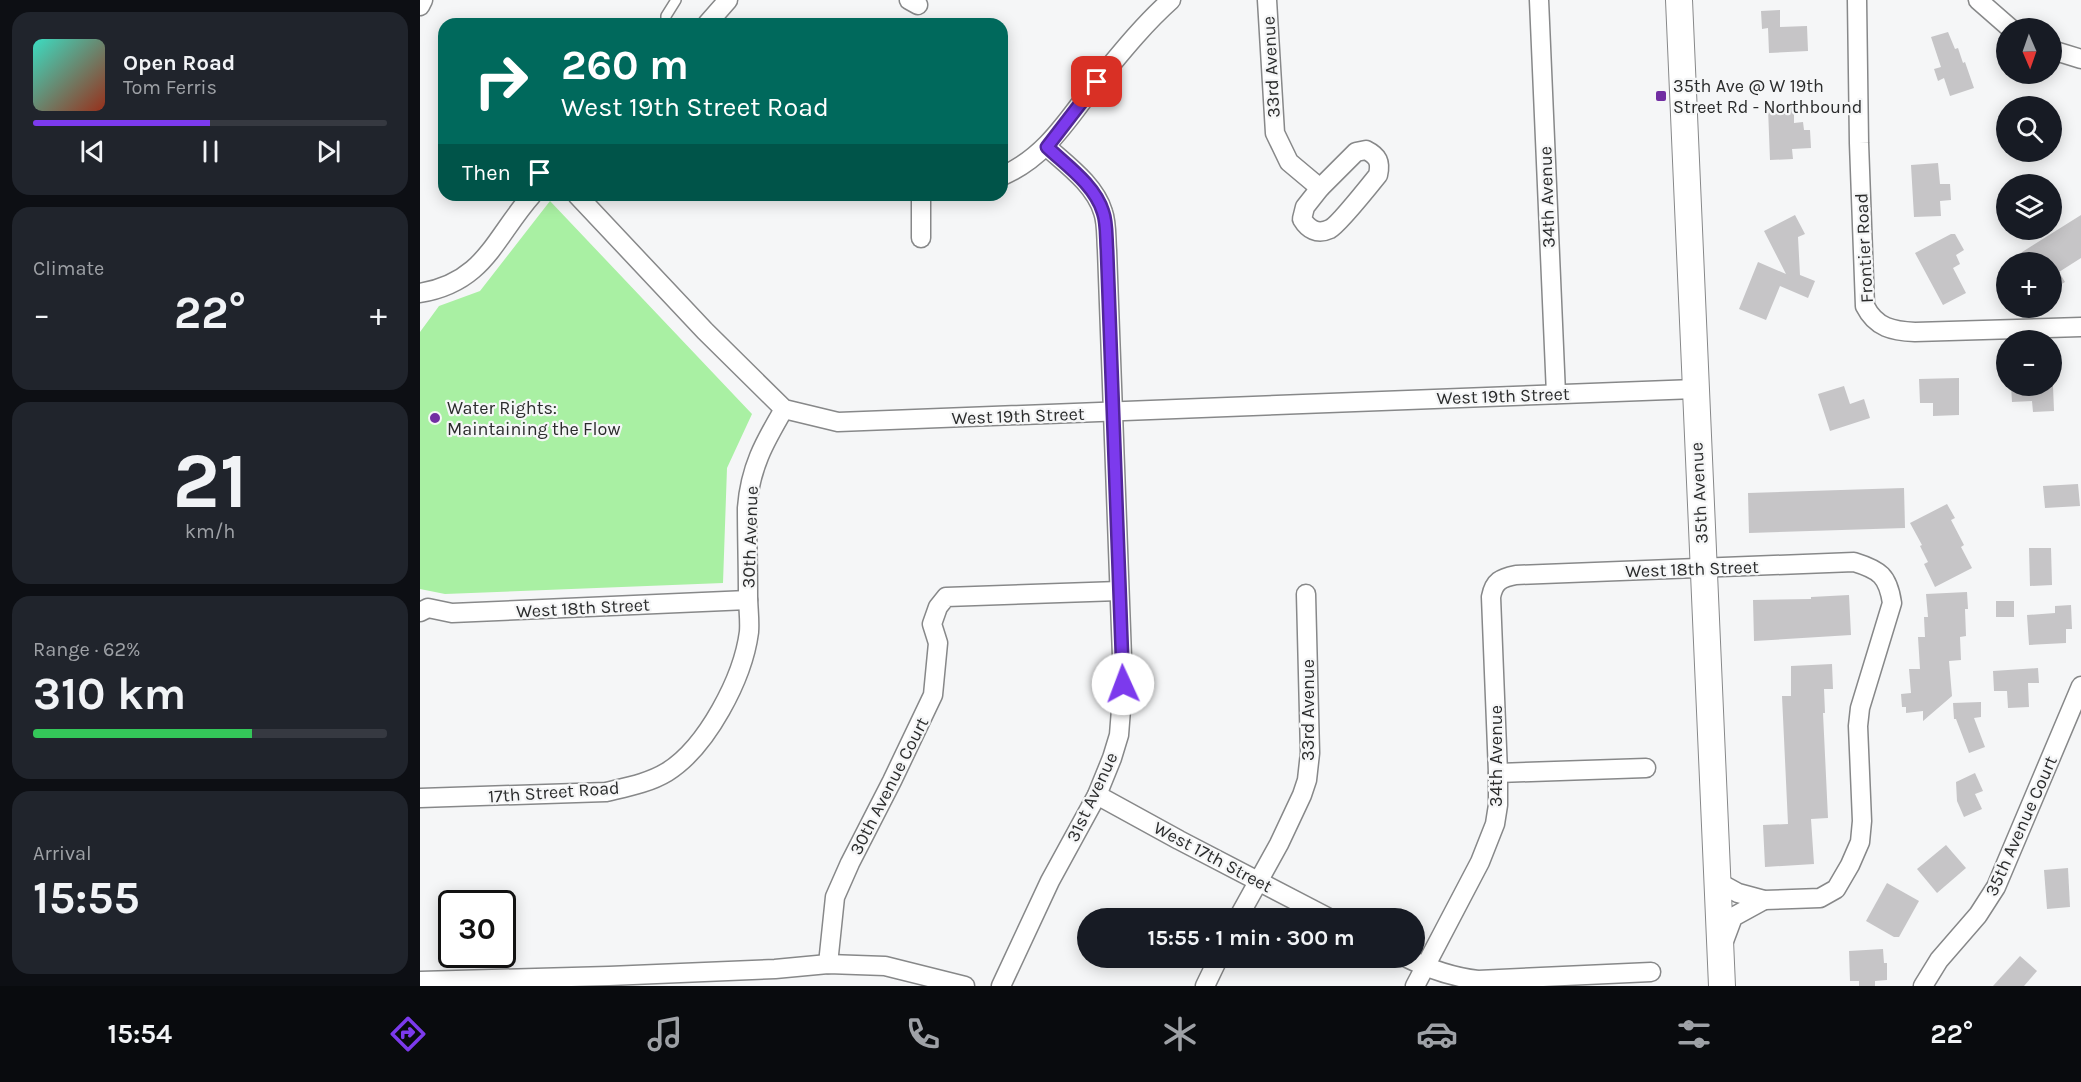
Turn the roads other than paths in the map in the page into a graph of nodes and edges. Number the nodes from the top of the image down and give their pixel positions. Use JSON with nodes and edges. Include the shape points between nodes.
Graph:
{"nodes":[{"id":1,"x":423,"y":0,"type":"edge"},
{"id":2,"x":676,"y":0,"type":"edge"},
{"id":3,"x":728,"y":0,"type":"edge"},
{"id":4,"x":1171,"y":0,"type":"edge"},
{"id":5,"x":1267,"y":0,"type":"edge"},
{"id":6,"x":1539,"y":0,"type":"edge"},
{"id":7,"x":1679,"y":0,"type":"edge"},
{"id":8,"x":1857,"y":0,"type":"edge"},
{"id":9,"x":1978,"y":0,"type":"edge"},
{"id":10,"x":420,"y":6,"type":"edge"},
{"id":11,"x":666,"y":18,"type":"edge"},
{"id":12,"x":712,"y":18,"type":"edge"},
{"id":13,"x":1999,"y":18,"type":"edge"},
{"id":14,"x":2062,"y":53,"type":"edge"},
{"id":15,"x":2081,"y":59,"type":"edge"},
{"id":16,"x":1047,"y":147,"type":"junction"},
{"id":17,"x":1008,"y":173,"type":"edge"},
{"id":18,"x":1320,"y":188,"type":"junction"},
{"id":19,"x":527,"y":201,"type":"edge"},
{"id":20,"x":583,"y":201,"type":"edge"},
{"id":21,"x":921,"y":201,"type":"edge"},
{"id":22,"x":921,"y":238,"type":"dead end"},
{"id":23,"x":420,"y":292,"type":"edge"},
{"id":24,"x":2081,"y":327,"type":"edge"},
{"id":25,"x":1695,"y":389,"type":"junction"},
{"id":26,"x":1556,"y":394,"type":"junction"},
{"id":27,"x":784,"y":410,"type":"junction"},
{"id":28,"x":1113,"y":412,"type":"junction"},
{"id":29,"x":1703,"y":569,"type":"junction"},
{"id":30,"x":1497,"y":581,"type":"joint"},
{"id":31,"x":1119,"y":591,"type":"junction"},
{"id":32,"x":1306,"y":594,"type":"dead end"},
{"id":33,"x":748,"y":600,"type":"junction"},
{"id":34,"x":420,"y":612,"type":"edge"},
{"id":35,"x":2081,"y":686,"type":"edge"},
{"id":36,"x":1646,"y":768,"type":"dead end"},
{"id":37,"x":1498,"y":773,"type":"junction"},
{"id":38,"x":1097,"y":795,"type":"junction"},
{"id":39,"x":420,"y":798,"type":"edge"},
{"id":40,"x":1258,"y":881,"type":"junction"},
{"id":41,"x":1716,"y":881,"type":"junction"},
{"id":42,"x":1764,"y":900,"type":"junction"},
{"id":43,"x":1243,"y":908,"type":"edge"},
{"id":44,"x":1310,"y":908,"type":"edge"},
{"id":45,"x":1720,"y":951,"type":"junction"},
{"id":46,"x":828,"y":964,"type":"junction"},
{"id":47,"x":1425,"y":967,"type":"joint"},
{"id":48,"x":1214,"y":968,"type":"edge"},
{"id":49,"x":1424,"y":968,"type":"edge"},
{"id":50,"x":1652,"y":972,"type":"dead end"},
{"id":51,"x":420,"y":981,"type":"edge"},
{"id":52,"x":965,"y":986,"type":"edge"},
{"id":53,"x":1000,"y":986,"type":"edge"},
{"id":54,"x":1205,"y":986,"type":"edge"},
{"id":55,"x":1414,"y":986,"type":"edge"},
{"id":56,"x":1722,"y":986,"type":"edge"},
{"id":57,"x":1923,"y":986,"type":"edge"}],
"edges":[{"from":1,"to":10,"type":"street"},
{"from":2,"to":11,"type":"lane"},
{"from":3,"to":12,"type":"street"},
{"from":4,"to":16,"type":"street","via":[[1139,30]]},
{"from":5,"to":18,"type":"street","name":"33rd Avenue","via":[[1275,133],[1288,162]]},
{"from":6,"to":26,"type":"street","name":"34th Avenue"},
{"from":7,"to":25,"type":"main road","name":"35th Avenue"},
{"from":8,"to":24,"type":"street","name":"Frontier Road","via":[[1865,306],[1870,315],[1893,331]]},
{"from":9,"to":13,"type":"street"},
{"from":14,"to":15,"type":"street"},
{"from":16,"to":17,"type":"street"},
{"from":16,"to":28,"type":"street","name":"31st Avenue","via":[[1098,199],[1104,214]]},
{"from":18,"to":18,"type":"street","via":[[1356,152],[1366,150],[1376,155],[1381,165],[1378,175],[1331,229],[1317,232],[1302,219],[1305,207]]},
{"from":19,"to":23,"type":"street","via":[[476,269],[452,284]]},
{"from":20,"to":27,"type":"street"},
{"from":21,"to":22,"type":"street"},
{"from":25,"to":26,"type":"street","name":"West 19th Street"},
{"from":25,"to":29,"type":"main road","name":"35th Avenue"},
{"from":26,"to":28,"type":"street","name":"West 19th Street"},
{"from":27,"to":28,"type":"street","name":"West 19th Street","via":[[838,422]]},
{"from":27,"to":33,"type":"street","name":"30th Avenue","via":[[760,451],[748,488]]},
{"from":28,"to":31,"type":"street","name":"31st Avenue"},
{"from":29,"to":30,"type":"street","name":"West 18th Street","via":[[1516,575]]},
{"from":29,"to":41,"type":"main road","name":"35th Avenue"},
{"from":29,"to":42,"type":"street","name":"West 18th Street","via":[[1854,562],[1871,567],[1883,576],[1890,589],[1892,603],[1860,708],[1860,842],[1836,889],[1820,898]]},
{"from":30,"to":37,"type":"street","name":"34th Avenue","via":[[1491,597],[1491,615]]},
{"from":31,"to":38,"type":"street","name":"31st Avenue","via":[[1123,684],[1119,735]]},
{"from":31,"to":46,"type":"street","name":"30th Avenue Court","via":[[946,597],[938,607],[932,624],[938,643],[933,695],[835,897]]},
{"from":32,"to":40,"type":"street","name":"33rd Avenue","via":[[1310,753],[1307,780]]},
{"from":33,"to":34,"type":"street","name":"West 18th Street","via":[[452,614],[428,608]]},
{"from":33,"to":39,"type":"street","name":"17th Street Road","via":[[746,650],[732,688],[701,741],[666,772],[634,786],[606,792]]},
{"from":35,"to":57,"type":"street","name":"35th Avenue Court","via":[[1996,887]]},
{"from":36,"to":37,"type":"street"},
{"from":37,"to":47,"type":"street","name":"34th Avenue","via":[[1498,805],[1489,843]]},
{"from":38,"to":40,"type":"street","name":"West 17th Street"},
{"from":38,"to":53,"type":"street","name":"31st Avenue"},
{"from":40,"to":43,"type":"street","name":"33rd Avenue"},
{"from":40,"to":44,"type":"street","name":"West 17th Street"},
{"from":41,"to":42,"type":"street","via":[[1738,894]]},
{"from":41,"to":45,"type":"main road","name":"35th Avenue"},
{"from":42,"to":45,"type":"street","via":[[1733,917]]},
{"from":45,"to":56,"type":"main road","name":"35th Avenue"},
{"from":46,"to":51,"type":"street"},
{"from":46,"to":52,"type":"street","via":[[885,966]]},
{"from":47,"to":50,"type":"street","via":[[1478,980]]},
{"from":48,"to":54,"type":"street"},
{"from":49,"to":55,"type":"street","name":"34th Avenue"}]}
